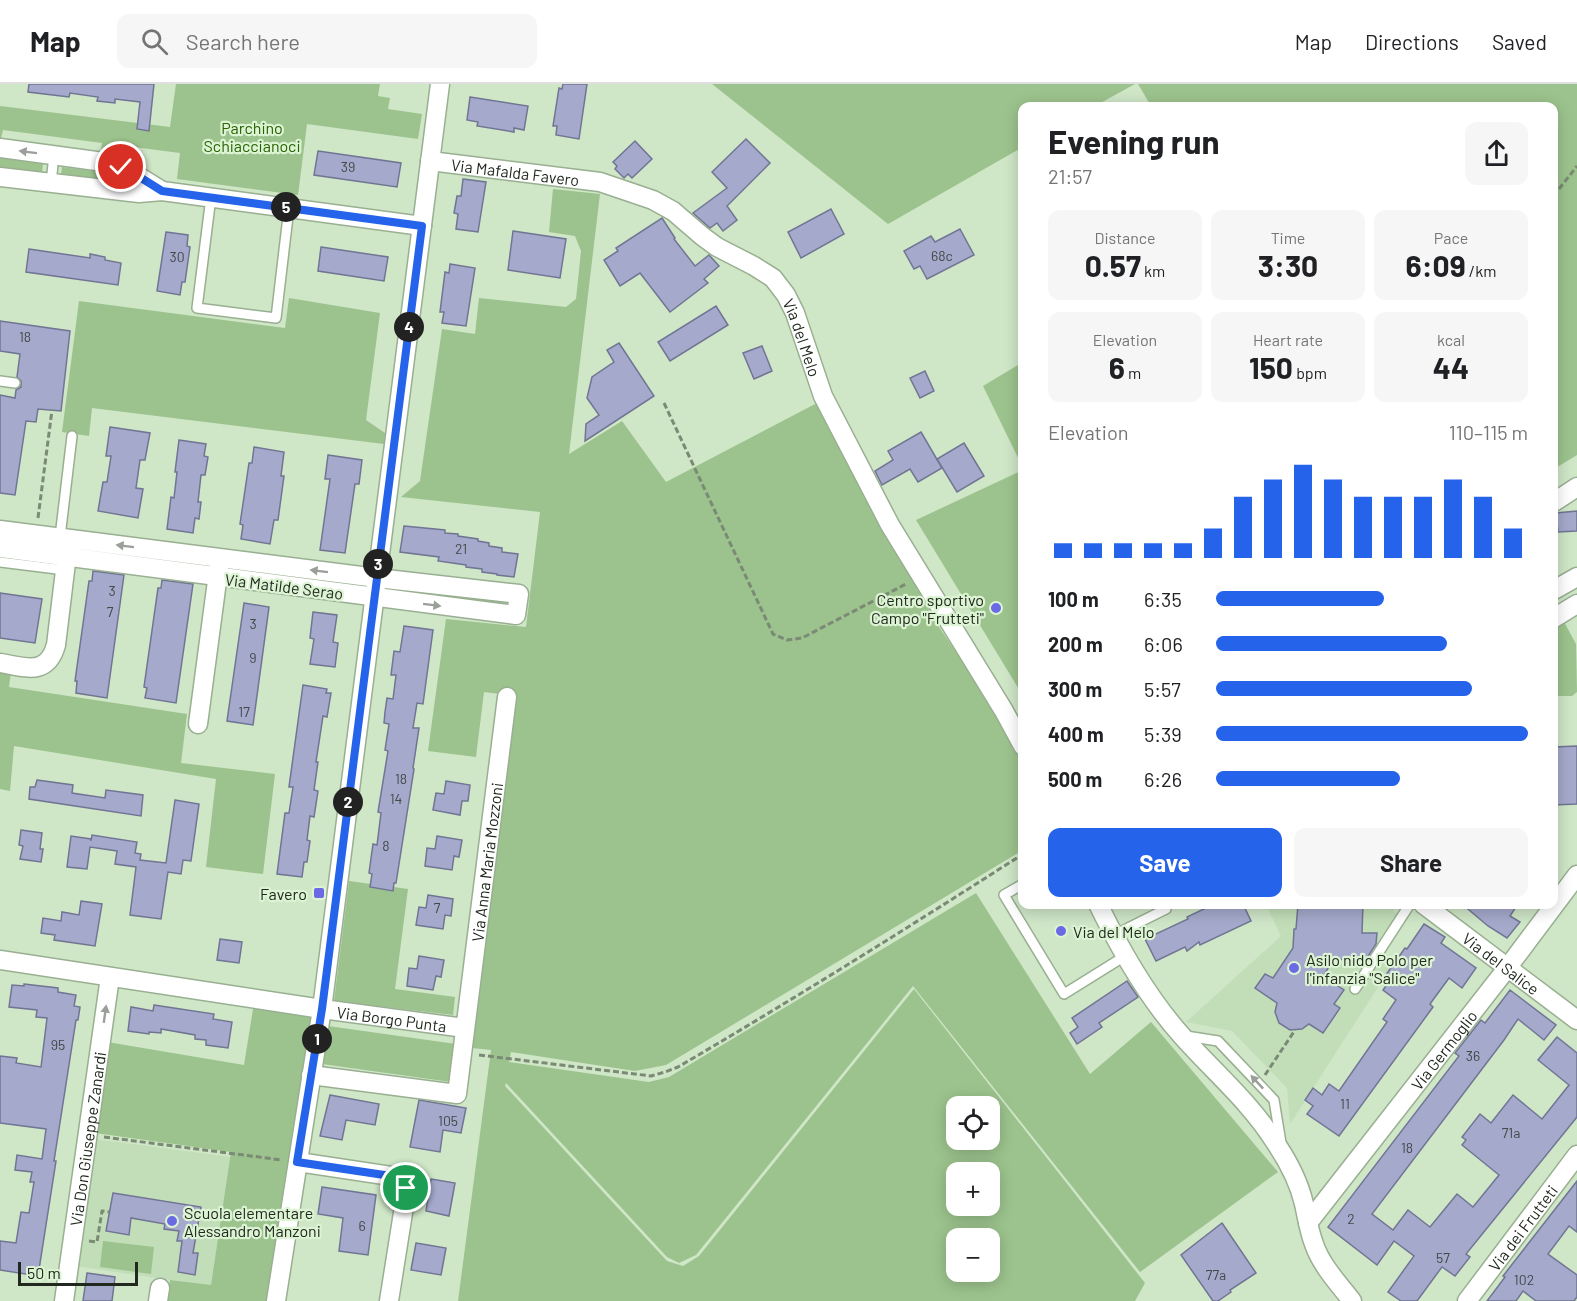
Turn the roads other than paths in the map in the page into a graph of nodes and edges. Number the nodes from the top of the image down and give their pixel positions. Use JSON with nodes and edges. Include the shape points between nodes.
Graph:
{"nodes":[{"id":1,"x":440,"y":84,"type":"edge"},
{"id":2,"x":0,"y":148,"type":"edge"},
{"id":3,"x":54,"y":155,"type":"junction"},
{"id":4,"x":430,"y":161,"type":"junction"},
{"id":5,"x":0,"y":177,"type":"edge"},
{"id":6,"x":600,"y":182,"type":"joint"},
{"id":7,"x":51,"y":183,"type":"junction"},
{"id":8,"x":162,"y":191,"type":"junction"},
{"id":9,"x":211,"y":197,"type":"junction"},
{"id":10,"x":289,"y":208,"type":"junction"},
{"id":11,"x":422,"y":226,"type":"junction"},
{"id":12,"x":0,"y":381,"type":"edge"},
{"id":13,"x":15,"y":383,"type":"dead end"},
{"id":14,"x":72,"y":436,"type":"dead end"},
{"id":15,"x":1577,"y":487,"type":"edge"},
{"id":16,"x":1558,"y":499,"type":"edge"},
{"id":17,"x":0,"y":530,"type":"edge"},
{"id":18,"x":64,"y":538,"type":"junction"},
{"id":19,"x":0,"y":548,"type":"edge"},
{"id":20,"x":220,"y":558,"type":"junction"},
{"id":21,"x":0,"y":562,"type":"edge"},
{"id":22,"x":66,"y":564,"type":"junction"},
{"id":23,"x":217,"y":577,"type":"junction"},
{"id":24,"x":376,"y":578,"type":"junction"},
{"id":25,"x":1576,"y":581,"type":"edge"},
{"id":26,"x":1558,"y":588,"type":"edge"},
{"id":27,"x":374,"y":598,"type":"junction"},
{"id":28,"x":1577,"y":604,"type":"edge"},
{"id":29,"x":1558,"y":616,"type":"edge"},
{"id":30,"x":0,"y":663,"type":"edge"},
{"id":31,"x":507,"y":697,"type":"dead end"},
{"id":32,"x":198,"y":724,"type":"dead end"},
{"id":33,"x":1018,"y":737,"type":"edge"},
{"id":34,"x":1577,"y":875,"type":"edge"},
{"id":35,"x":1018,"y":887,"type":"edge"},
{"id":36,"x":1558,"y":900,"type":"edge"},
{"id":37,"x":1101,"y":909,"type":"edge"},
{"id":38,"x":1166,"y":909,"type":"dead end"},
{"id":39,"x":1407,"y":909,"type":"edge"},
{"id":40,"x":1431,"y":909,"type":"edge"},
{"id":41,"x":1552,"y":909,"type":"edge"},
{"id":42,"x":1114,"y":935,"type":"junction"},
{"id":43,"x":1125,"y":956,"type":"junction"},
{"id":44,"x":0,"y":960,"type":"edge"},
{"id":45,"x":1508,"y":967,"type":"junction"},
{"id":46,"x":110,"y":976,"type":"junction"},
{"id":47,"x":1355,"y":989,"type":"dead end"},
{"id":48,"x":322,"y":1009,"type":"junction"},
{"id":49,"x":1577,"y":1020,"type":"edge"},
{"id":50,"x":465,"y":1028,"type":"junction"},
{"id":51,"x":1181,"y":1035,"type":"junction"},
{"id":52,"x":311,"y":1075,"type":"junction"},
{"id":53,"x":1283,"y":1154,"type":"junction"},
{"id":54,"x":1577,"y":1155,"type":"edge"},
{"id":55,"x":297,"y":1162,"type":"junction"},
{"id":56,"x":1308,"y":1223,"type":"junction"},
{"id":57,"x":64,"y":1301,"type":"edge"},
{"id":58,"x":276,"y":1301,"type":"edge"},
{"id":59,"x":390,"y":1301,"type":"edge"},
{"id":60,"x":1352,"y":1301,"type":"edge"},
{"id":61,"x":1467,"y":1301,"type":"edge"}],
"edges":[{"from":1,"to":4,"type":"street","name":"Via Mafalda Favero"},
{"from":3,"to":2,"type":"street","one_way":true},
{"from":3,"to":7,"type":"lane"},
{"from":3,"to":8,"type":"street","via":[[111,163]]},
{"from":4,"to":6,"type":"street","name":"Via Mafalda Favero"},
{"from":4,"to":11,"type":"street","name":"Via Mafalda Favero"},
{"from":5,"to":7,"type":"street"},
{"from":6,"to":33,"type":"street","name":"Via del Melo","via":[[673,211],[717,247],[773,278],[786,295],[823,396],[890,525]]},
{"from":7,"to":8,"type":"street","via":[[139,193]]},
{"from":8,"to":9,"type":"street"},
{"from":9,"to":10,"type":"street"},
{"from":9,"to":10,"type":"lane","via":[[197,308],[276,318]]},
{"from":10,"to":11,"type":"street"},
{"from":11,"to":24,"type":"street","name":"Via Mafalda Favero"},
{"from":12,"to":13,"type":"lane"},
{"from":14,"to":18,"type":"lane"},
{"from":15,"to":16,"type":"street"},
{"from":17,"to":18,"type":"street","name":"Via Matilde Serao"},
{"from":20,"to":18,"type":"street","name":"Via Matilde Serao","one_way":true},
{"from":18,"to":22,"type":"street"},
{"from":19,"to":22,"type":"street","name":"Via Matilde Serao"},
{"from":20,"to":23,"type":"street"},
{"from":24,"to":20,"type":"street","name":"Via Matilde Serao","one_way":true},
{"from":21,"to":22,"type":"lane","name":"Via Matilde Serao"},
{"from":22,"to":23,"type":"street","name":"Via Matilde Serao"},
{"from":22,"to":30,"type":"street","via":[[52,657],[37,668]]},
{"from":23,"to":27,"type":"street","name":"Via Matilde Serao"},
{"from":23,"to":32,"type":"street"},
{"from":24,"to":27,"type":"street","name":"Via Mafalda Favero"},
{"from":27,"to":24,"type":"street","name":"Via Matilde Serao","one_way":true,"via":[[516,615],[519,594]]},
{"from":25,"to":26,"type":"street"},
{"from":27,"to":48,"type":"street","name":"Via Mafalda Favero"},
{"from":28,"to":29,"type":"street"},
{"from":31,"to":50,"type":"street","name":"Via Anna Maria Mozzoni"},
{"from":34,"to":36,"type":"street","name":"Via Germoglio"},
{"from":35,"to":43,"type":"lane","via":[[1004,895],[1064,994]]},
{"from":37,"to":42,"type":"street"},
{"from":38,"to":42,"type":"lane"},
{"from":39,"to":47,"type":"lane"},
{"from":40,"to":45,"type":"street","name":"Via del Salice"},
{"from":41,"to":45,"type":"street","name":"Via Germoglio"},
{"from":42,"to":43,"type":"street"},
{"from":43,"to":51,"type":"street"},
{"from":44,"to":46,"type":"street","name":"Via Borgo Punta"},
{"from":45,"to":49,"type":"street","name":"Via del Salice"},
{"from":45,"to":56,"type":"street","name":"Via Germoglio"},
{"from":46,"to":48,"type":"street","name":"Via Borgo Punta"},
{"from":57,"to":46,"type":"street","name":"Via Don Giuseppe Zanardi","one_way":true},
{"from":48,"to":50,"type":"street","name":"Via Borgo Punta"},
{"from":48,"to":52,"type":"street","name":"Via Mafalda Favero"},
{"from":50,"to":52,"type":"street","name":"Via Borgo Punta","via":[[457,1094]]},
{"from":51,"to":53,"type":"street","via":[[1256,1114]]},
{"from":53,"to":51,"type":"lane","one_way":true,"via":[[1274,1100],[1218,1041]]},
{"from":52,"to":55,"type":"street","name":"Via Mafalda Favero"},
{"from":53,"to":56,"type":"street","via":[[1297,1182]]},
{"from":54,"to":61,"type":"street","name":"Via dei Frutteti"},
{"from":55,"to":58,"type":"street","name":"Via Mafalda Favero"},
{"from":55,"to":59,"type":"street","via":[[391,1176],[404,1184],[406,1194]]},
{"from":56,"to":60,"type":"street","via":[[1322,1261]]}]}
